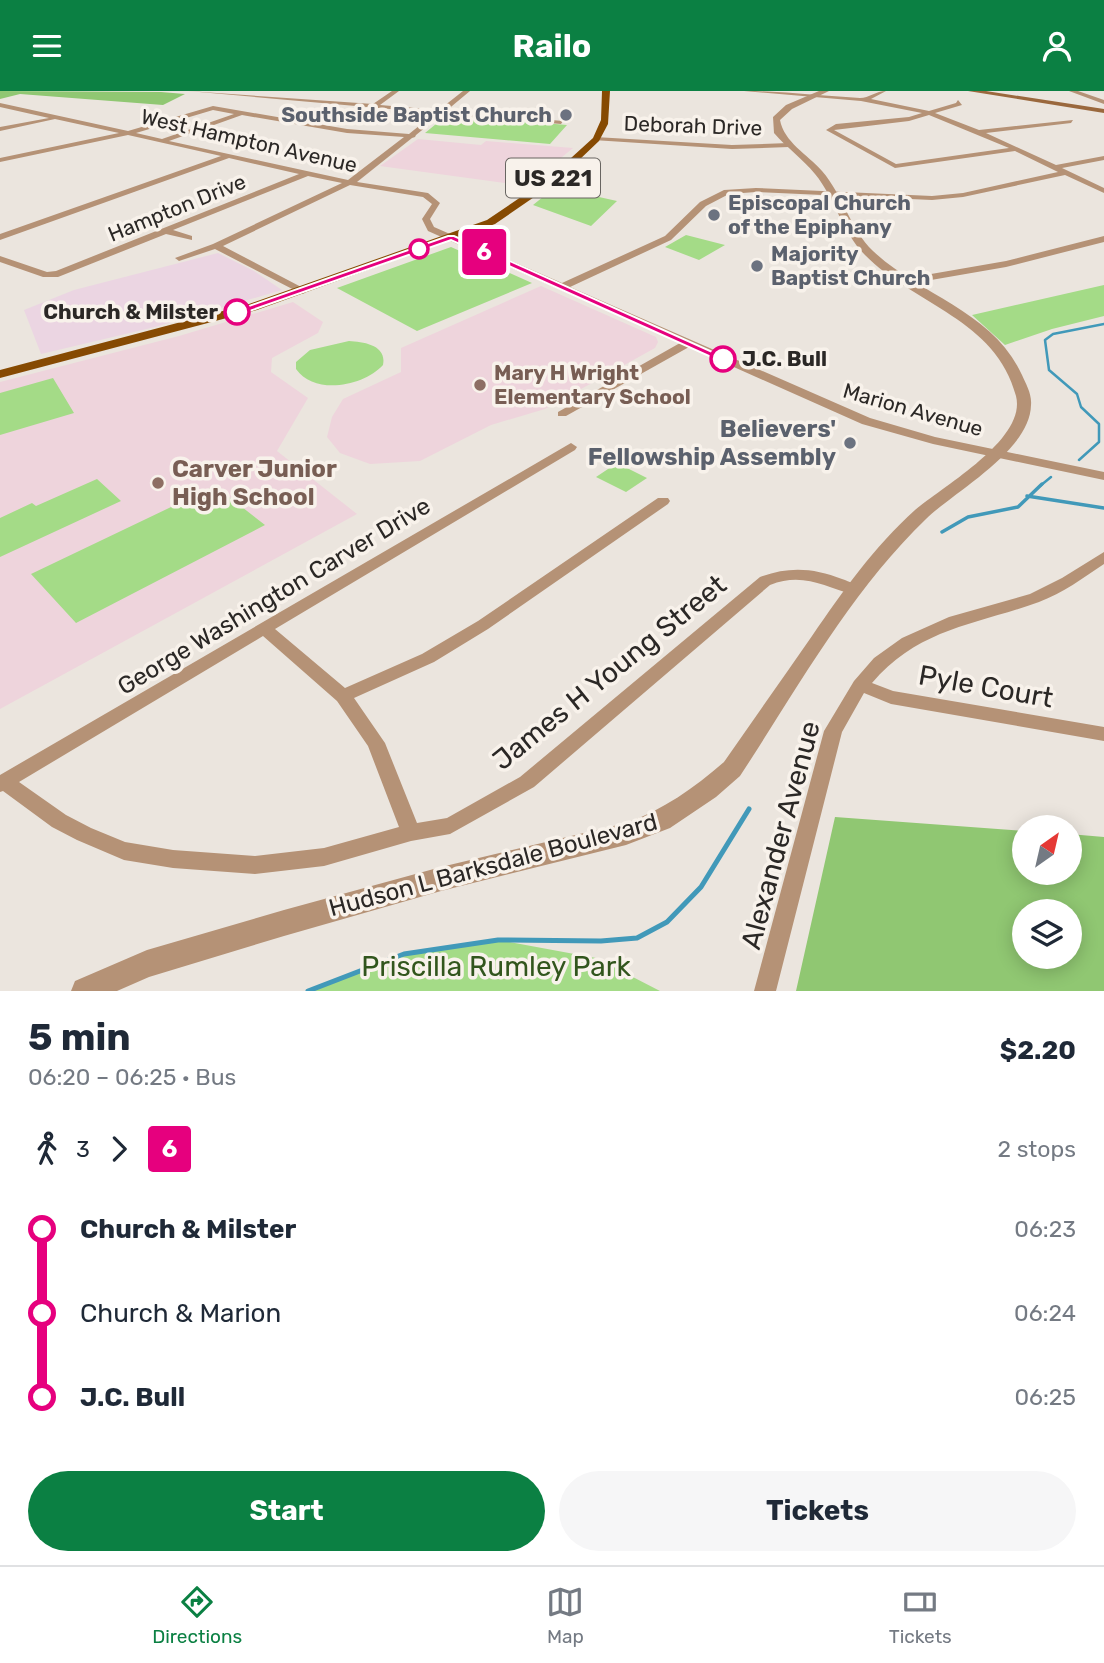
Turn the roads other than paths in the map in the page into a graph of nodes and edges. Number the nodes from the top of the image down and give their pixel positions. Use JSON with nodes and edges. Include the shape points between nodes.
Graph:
{"nodes":[{"id":1,"x":191,"y":91,"type":"edge"},
{"id":2,"x":396,"y":91,"type":"edge"},
{"id":3,"x":467,"y":91,"type":"edge"},
{"id":4,"x":606,"y":91,"type":"edge"},
{"id":5,"x":747,"y":91,"type":"edge"},
{"id":6,"x":883,"y":91,"type":"edge"},
{"id":7,"x":972,"y":91,"type":"edge"},
{"id":8,"x":1072,"y":91,"type":"edge"},
{"id":9,"x":821,"y":93,"type":"edge"},
{"id":10,"x":864,"y":100,"type":"junction"},
{"id":11,"x":958,"y":102,"type":"dead end"},
{"id":12,"x":1104,"y":102,"type":"edge"},
{"id":13,"x":0,"y":106,"type":"edge"},
{"id":14,"x":375,"y":106,"type":"junction"},
{"id":15,"x":1104,"y":111,"type":"edge"},
{"id":16,"x":246,"y":112,"type":"junction"},
{"id":17,"x":442,"y":112,"type":"junction"},
{"id":18,"x":929,"y":114,"type":"junction"},
{"id":19,"x":60,"y":118,"type":"junction"},
{"id":20,"x":1071,"y":121,"type":"dead end"},
{"id":21,"x":561,"y":122,"type":"dead end"},
{"id":22,"x":0,"y":129,"type":"edge"},
{"id":23,"x":976,"y":132,"type":"junction"},
{"id":24,"x":130,"y":133,"type":"junction"},
{"id":25,"x":413,"y":136,"type":"junction"},
{"id":26,"x":595,"y":139,"type":"junction"},
{"id":27,"x":164,"y":140,"type":"junction"},
{"id":28,"x":789,"y":145,"type":"junction"},
{"id":29,"x":1013,"y":150,"type":"junction"},
{"id":30,"x":232,"y":155,"type":"junction"},
{"id":31,"x":1104,"y":158,"type":"edge"},
{"id":32,"x":0,"y":160,"type":"edge"},
{"id":33,"x":1052,"y":168,"type":"junction"},
{"id":34,"x":309,"y":173,"type":"junction"},
{"id":35,"x":1064,"y":173,"type":"junction"},
{"id":36,"x":350,"y":183,"type":"junction"},
{"id":37,"x":1100,"y":187,"type":"edge"},
{"id":38,"x":1104,"y":191,"type":"edge"},
{"id":39,"x":832,"y":195,"type":"junction"},
{"id":40,"x":166,"y":231,"type":"junction"},
{"id":41,"x":0,"y":237,"type":"edge"},
{"id":42,"x":451,"y":237,"type":"junction"},
{"id":43,"x":189,"y":238,"type":"dead end"},
{"id":44,"x":1104,"y":239,"type":"edge"},
{"id":45,"x":216,"y":246,"type":"junction"},
{"id":46,"x":179,"y":258,"type":"dead end"},
{"id":47,"x":0,"y":259,"type":"edge"},
{"id":48,"x":908,"y":281,"type":"junction"},
{"id":49,"x":562,"y":287,"type":"junction"},
{"id":50,"x":302,"y":291,"type":"junction"},
{"id":51,"x":688,"y":343,"type":"junction"},
{"id":52,"x":0,"y":374,"type":"edge"},
{"id":53,"x":562,"y":414,"type":"dead end"},
{"id":54,"x":571,"y":447,"type":"dead end"},
{"id":55,"x":997,"y":453,"type":"junction"},
{"id":56,"x":1104,"y":476,"type":"edge"},
{"id":57,"x":663,"y":501,"type":"dead end"},
{"id":58,"x":1104,"y":557,"type":"edge"},
{"id":59,"x":854,"y":590,"type":"junction"},
{"id":60,"x":264,"y":629,"type":"junction"},
{"id":61,"x":860,"y":685,"type":"junction"},
{"id":62,"x":343,"y":696,"type":"junction"},
{"id":63,"x":1104,"y":734,"type":"edge"},
{"id":64,"x":2,"y":783,"type":"edge"},
{"id":65,"x":411,"y":832,"type":"junction"},
{"id":66,"x":85,"y":991,"type":"edge"},
{"id":67,"x":765,"y":991,"type":"edge"}],
"edges":[{"from":1,"to":14,"type":"street"},
{"from":2,"to":14,"type":"street"},
{"from":3,"to":17,"type":"street"},
{"from":4,"to":26,"type":"main road","number":"US 221","via":[[605,121]]},
{"from":5,"to":9,"type":"street"},
{"from":6,"to":10,"type":"street"},
{"from":7,"to":15,"type":"main road"},
{"from":8,"to":12,"type":"street"},
{"from":9,"to":10,"type":"street"},
{"from":9,"to":28,"type":"street","name":"Hudson L Barksdale Boulevard","via":[[789,107],[776,119],[778,134]]},
{"from":10,"to":18,"type":"street"},
{"from":11,"to":18,"type":"street"},
{"from":13,"to":19,"type":"street","name":"West Hampton Avenue"},
{"from":14,"to":17,"type":"street"},
{"from":16,"to":24,"type":"street","via":[[213,108]]},
{"from":16,"to":25,"type":"street","via":[[347,131]]},
{"from":16,"to":27,"type":"street"},
{"from":17,"to":21,"type":"street"},
{"from":17,"to":25,"type":"street"},
{"from":18,"to":23,"type":"street"},
{"from":18,"to":29,"type":"street","via":[[835,126],[830,131],[888,164],[901,166]]},
{"from":19,"to":22,"type":"street"},
{"from":19,"to":24,"type":"street","name":"West Hampton Avenue"},
{"from":20,"to":23,"type":"street"},
{"from":23,"to":29,"type":"street"},
{"from":24,"to":27,"type":"street","name":"West Hampton Avenue"},
{"from":24,"to":32,"type":"street"},
{"from":25,"to":36,"type":"street"},
{"from":26,"to":28,"type":"street","name":"Deborah Drive","via":[[732,147]]},
{"from":26,"to":42,"type":"main road","number":"US 221","via":[[514,210]]},
{"from":27,"to":30,"type":"street","name":"West Hampton Avenue"},
{"from":28,"to":39,"type":"street","name":"Hudson L Barksdale Boulevard","via":[[816,170]]},
{"from":29,"to":33,"type":"street"},
{"from":30,"to":34,"type":"street","name":"West Hampton Avenue"},
{"from":30,"to":41,"type":"street"},
{"from":31,"to":33,"type":"street"},
{"from":33,"to":35,"type":"street"},
{"from":34,"to":36,"type":"street","name":"West Hampton Avenue"},
{"from":34,"to":40,"type":"street","name":"Hampton Drive"},
{"from":35,"to":37,"type":"street"},
{"from":35,"to":39,"type":"street","via":[[948,197]]},
{"from":36,"to":42,"type":"street","name":"West Hampton Avenue","via":[[430,197],[436,203],[426,219],[428,226]]},
{"from":36,"to":45,"type":"street"},
{"from":37,"to":38,"type":"street"},
{"from":39,"to":48,"type":"street","name":"Hudson L Barksdale Boulevard","via":[[862,246]]},
{"from":39,"to":49,"type":"street","via":[[756,190],[721,194],[703,204],[668,238]]},
{"from":40,"to":43,"type":"street"},
{"from":40,"to":47,"type":"street","name":"Hampton Drive","via":[[58,274],[46,275]]},
{"from":42,"to":49,"type":"street","name":"Marion Avenue"},
{"from":42,"to":50,"type":"main road","number":"US 221"},
{"from":44,"to":48,"type":"street","via":[[1006,264]]},
{"from":45,"to":46,"type":"street"},
{"from":45,"to":50,"type":"street"},
{"from":48,"to":55,"type":"street","name":"Hudson L Barksdale Boulevard","via":[[978,327],[1014,367],[1024,410]]},
{"from":49,"to":51,"type":"street","name":"Marion Avenue"},
{"from":50,"to":52,"type":"main road","number":"US 221"},
{"from":51,"to":53,"type":"street"},
{"from":51,"to":55,"type":"street","name":"Marion Avenue","via":[[866,421]]},
{"from":54,"to":60,"type":"street","name":"George Washington Carver Drive"},
{"from":55,"to":56,"type":"street","name":"Marion Avenue"},
{"from":55,"to":59,"type":"street","name":"Hudson L Barksdale Boulevard","via":[[899,534]]},
{"from":57,"to":62,"type":"street","via":[[428,659]]},
{"from":58,"to":61,"type":"street","name":"Alexander Avenue","via":[[1035,598],[954,621],[908,642]]},
{"from":59,"to":65,"type":"street","name":"James H Young Street","via":[[805,573],[765,581],[527,782],[450,826]]},
{"from":59,"to":66,"type":"street","name":"Hudson L Barksdale Boulevard","via":[[732,769],[662,821],[217,942],[128,971]]},
{"from":60,"to":62,"type":"street"},
{"from":60,"to":64,"type":"street","name":"George Washington Carver Drive"},
{"from":61,"to":63,"type":"street","name":"Pyle Court","via":[[891,697]]},
{"from":61,"to":67,"type":"street","name":"Alexander Avenue","via":[[833,731]]},
{"from":62,"to":65,"type":"street","via":[[376,743]]},
{"from":64,"to":65,"type":"street","name":"James H Young Street","via":[[84,834],[124,851],[173,859],[255,865],[283,862],[324,857]]}]}
